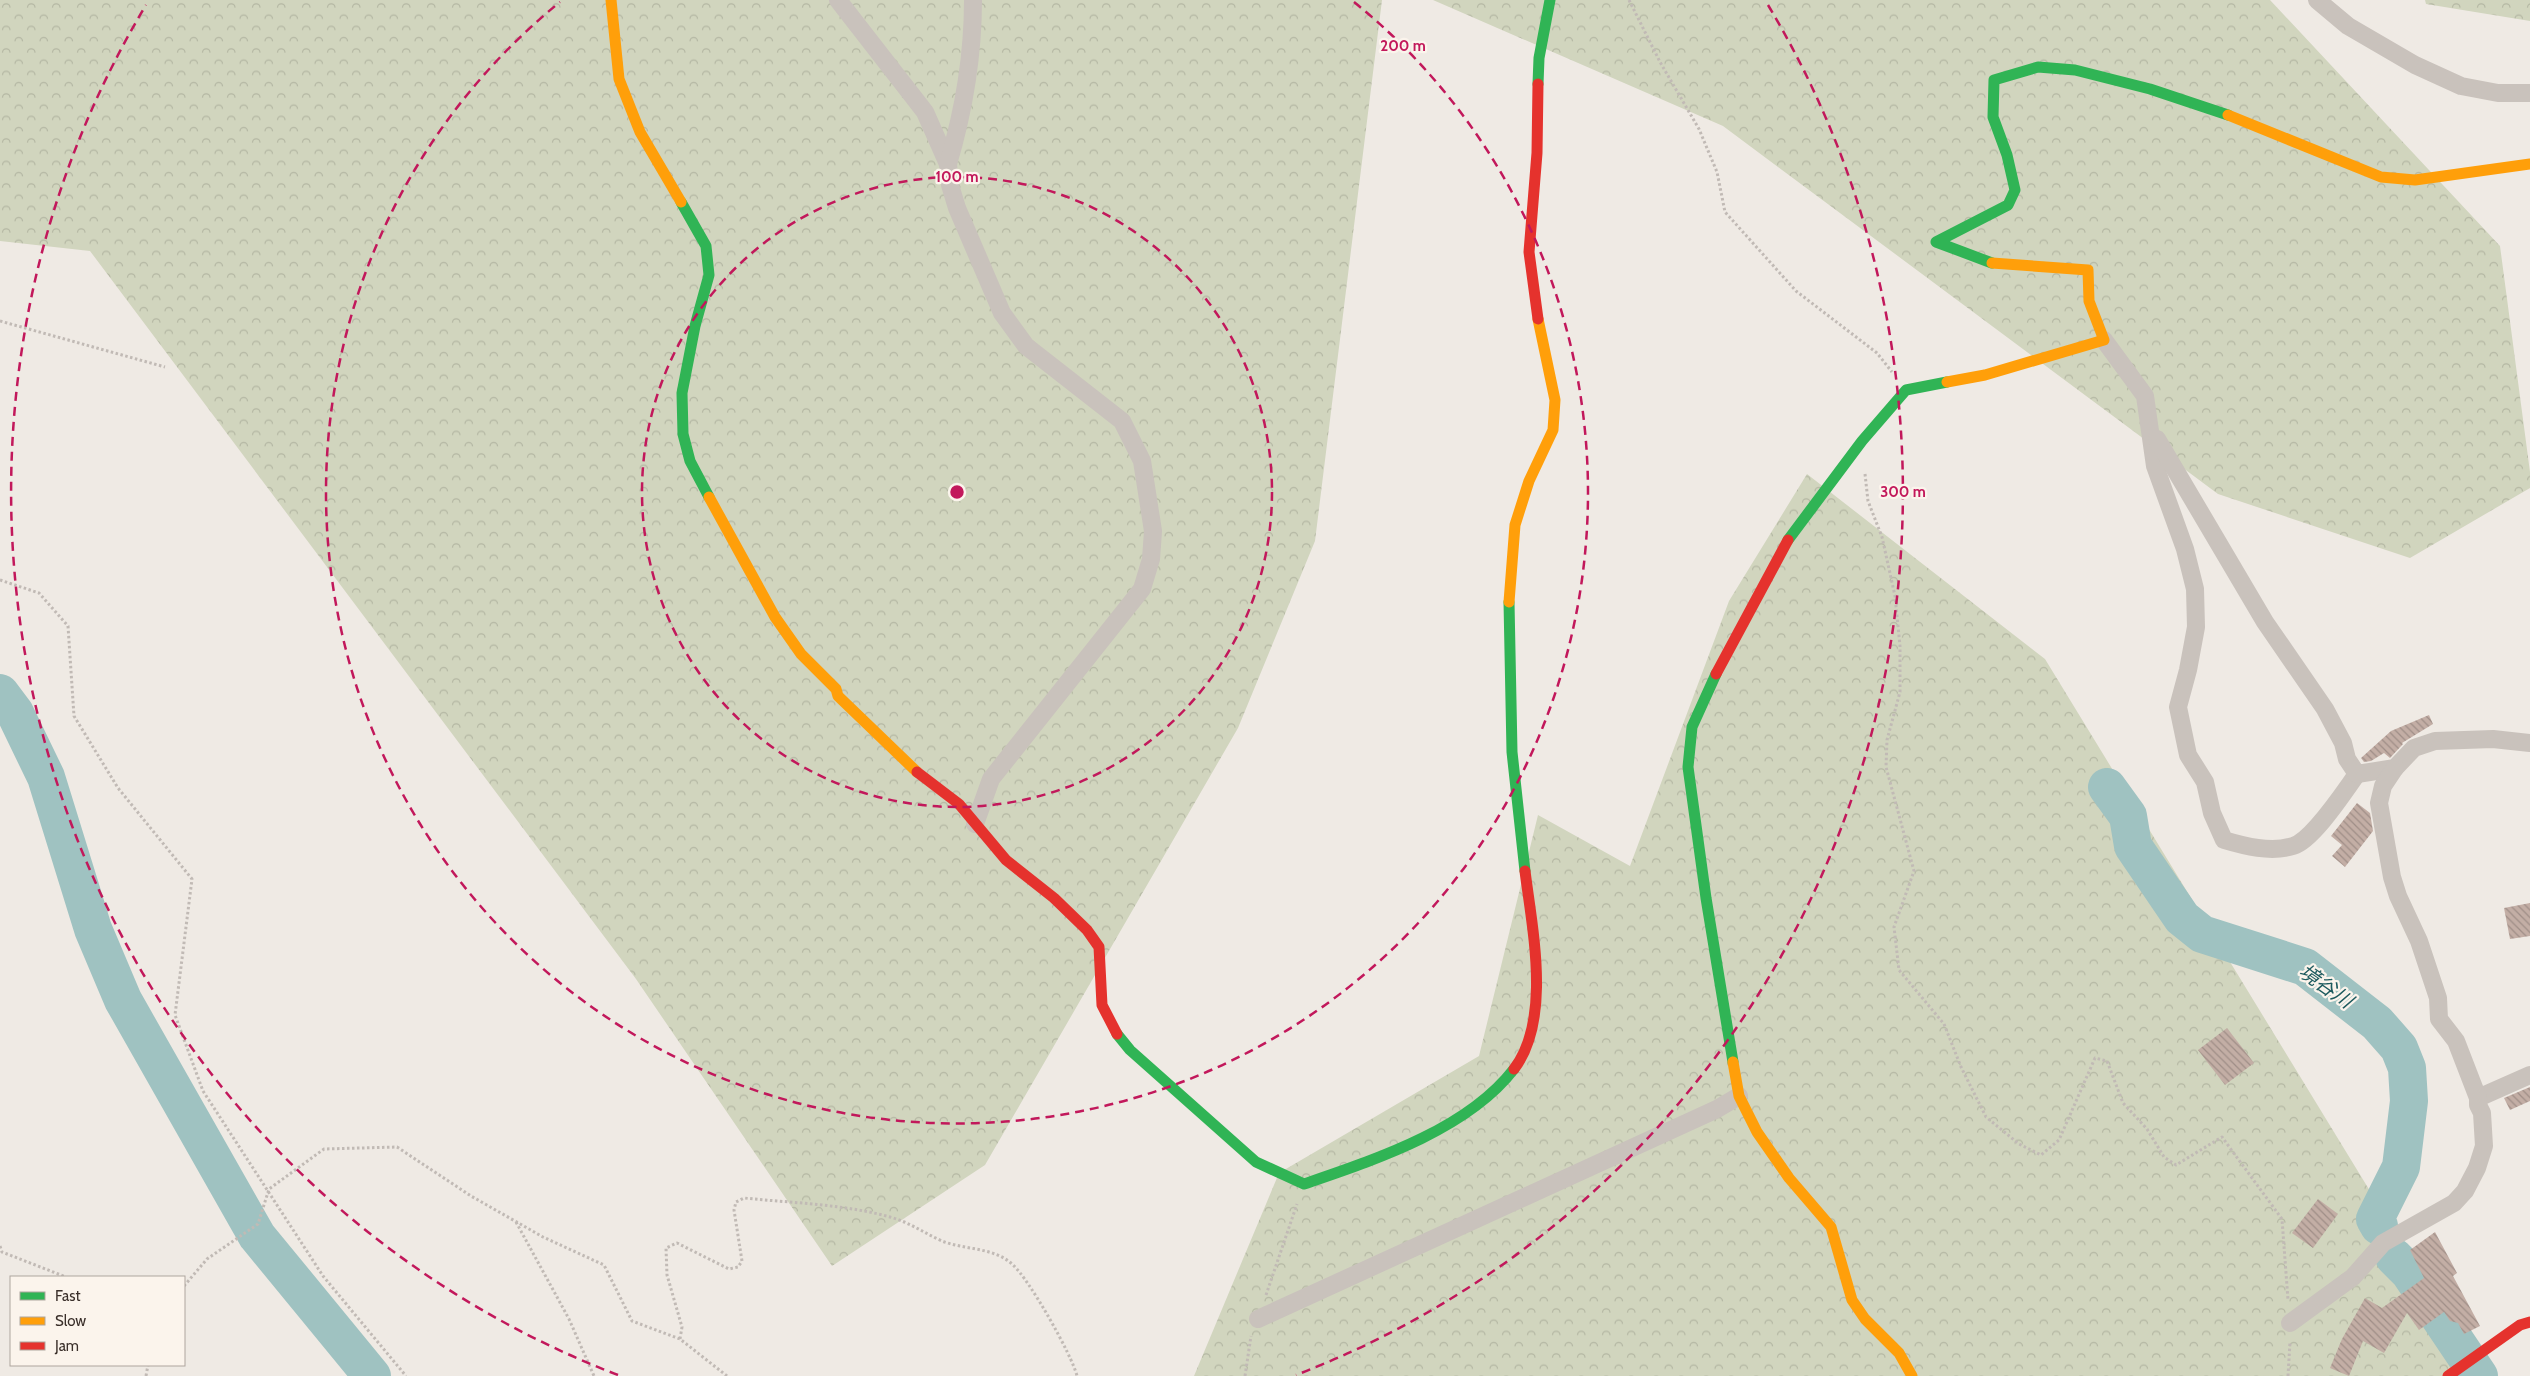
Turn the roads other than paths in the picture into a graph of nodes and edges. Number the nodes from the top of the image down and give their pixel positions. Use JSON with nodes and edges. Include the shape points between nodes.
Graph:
{"nodes":[{"id":1,"x":611,"y":0,"type":"edge"},
{"id":2,"x":838,"y":0,"type":"edge"},
{"id":3,"x":973,"y":0,"type":"edge"},
{"id":4,"x":1550,"y":0,"type":"edge"},
{"id":5,"x":2317,"y":0,"type":"edge"},
{"id":6,"x":2530,"y":92,"type":"edge"},
{"id":7,"x":948,"y":164,"type":"junction"},
{"id":8,"x":2530,"y":164,"type":"edge"},
{"id":9,"x":2104,"y":340,"type":"junction"},
{"id":10,"x":2150,"y":426,"type":"junction"},
{"id":11,"x":2530,"y":743,"type":"edge"},
{"id":12,"x":2395,"y":768,"type":"junction"},
{"id":13,"x":2357,"y":774,"type":"junction"},
{"id":14,"x":975,"y":824,"type":"junction"},
{"id":15,"x":2530,"y":1075,"type":"edge"},
{"id":16,"x":1739,"y":1096,"type":"junction"},
{"id":17,"x":2478,"y":1098,"type":"junction"},
{"id":18,"x":1258,"y":1319,"type":"road end"},
{"id":19,"x":2530,"y":1322,"type":"edge"},
{"id":20,"x":2290,"y":1323,"type":"road end"},
{"id":21,"x":1912,"y":1376,"type":"edge"},
{"id":22,"x":2448,"y":1376,"type":"edge"}],
"edges":[{"from":1,"to":14,"type":"street","via":[[619,79],[640,132],[706,246],[709,275],[682,393],[683,434],[690,461],[775,616],[801,654],[838,696],[921,776],[959,804]]},
{"from":2,"to":7,"type":"street","via":[[925,112]]},
{"from":3,"to":7,"type":"street","via":[[970,70],[960,126]]},
{"from":4,"to":14,"type":"street","via":[[1540,58],[1529,252],[1537,316],[1555,400],[1552,430],[1529,481],[1515,525],[1509,599],[1512,752],[1528,895],[1533,914],[1536,1002],[1518,1063],[1498,1090],[1448,1123],[1368,1162],[1304,1184],[1256,1162],[1130,1050],[1112,1028],[1102,1006],[1099,947],[1087,930],[1054,898],[1006,860]]},
{"from":5,"to":6,"type":"street","via":[[2348,26],[2416,65],[2461,86],[2498,93]]},
{"from":7,"to":14,"type":"street","via":[[957,208],[1002,313],[1026,346],[1122,421],[1142,461],[1153,531],[1151,559],[1142,589],[991,779]]},
{"from":8,"to":9,"type":"street","via":[[2415,180],[2380,177],[2249,122],[2150,89],[2076,70],[2038,67],[1994,80],[1993,117],[2007,154],[2015,190],[2008,205],[1936,242],[1972,254],[1987,263],[2088,270],[2089,301]]},
{"from":9,"to":10,"type":"street","via":[[2146,396]]},
{"from":9,"to":16,"type":"street","via":[[1984,375],[1906,390],[1862,441],[1781,549],[1704,697],[1692,727],[1688,767]]},
{"from":10,"to":13,"type":"street","via":[[2168,463],[2251,599],[2325,709]]},
{"from":10,"to":13,"type":"street","via":[[2156,466],[2195,588],[2196,627],[2178,707],[2188,755],[2204,782],[2212,813],[2224,840],[2251,849],[2294,846],[2319,825]]},
{"from":11,"to":12,"type":"street","via":[[2493,739],[2436,741],[2414,748]]},
{"from":12,"to":13,"type":"street"},
{"from":12,"to":17,"type":"street","via":[[2383,786],[2379,803],[2392,877],[2438,998],[2439,1019],[2456,1042]]},
{"from":15,"to":17,"type":"street"},
{"from":16,"to":18,"type":"street","via":[[1717,1109]]},
{"from":16,"to":21,"type":"street","via":[[1757,1132],[1789,1178],[1831,1227],[1852,1300],[1865,1319],[1899,1352]]},
{"from":17,"to":20,"type":"street","via":[[2484,1146],[2465,1191],[2454,1203],[2383,1244],[2353,1277]]},
{"from":19,"to":22,"type":"street"}]}
